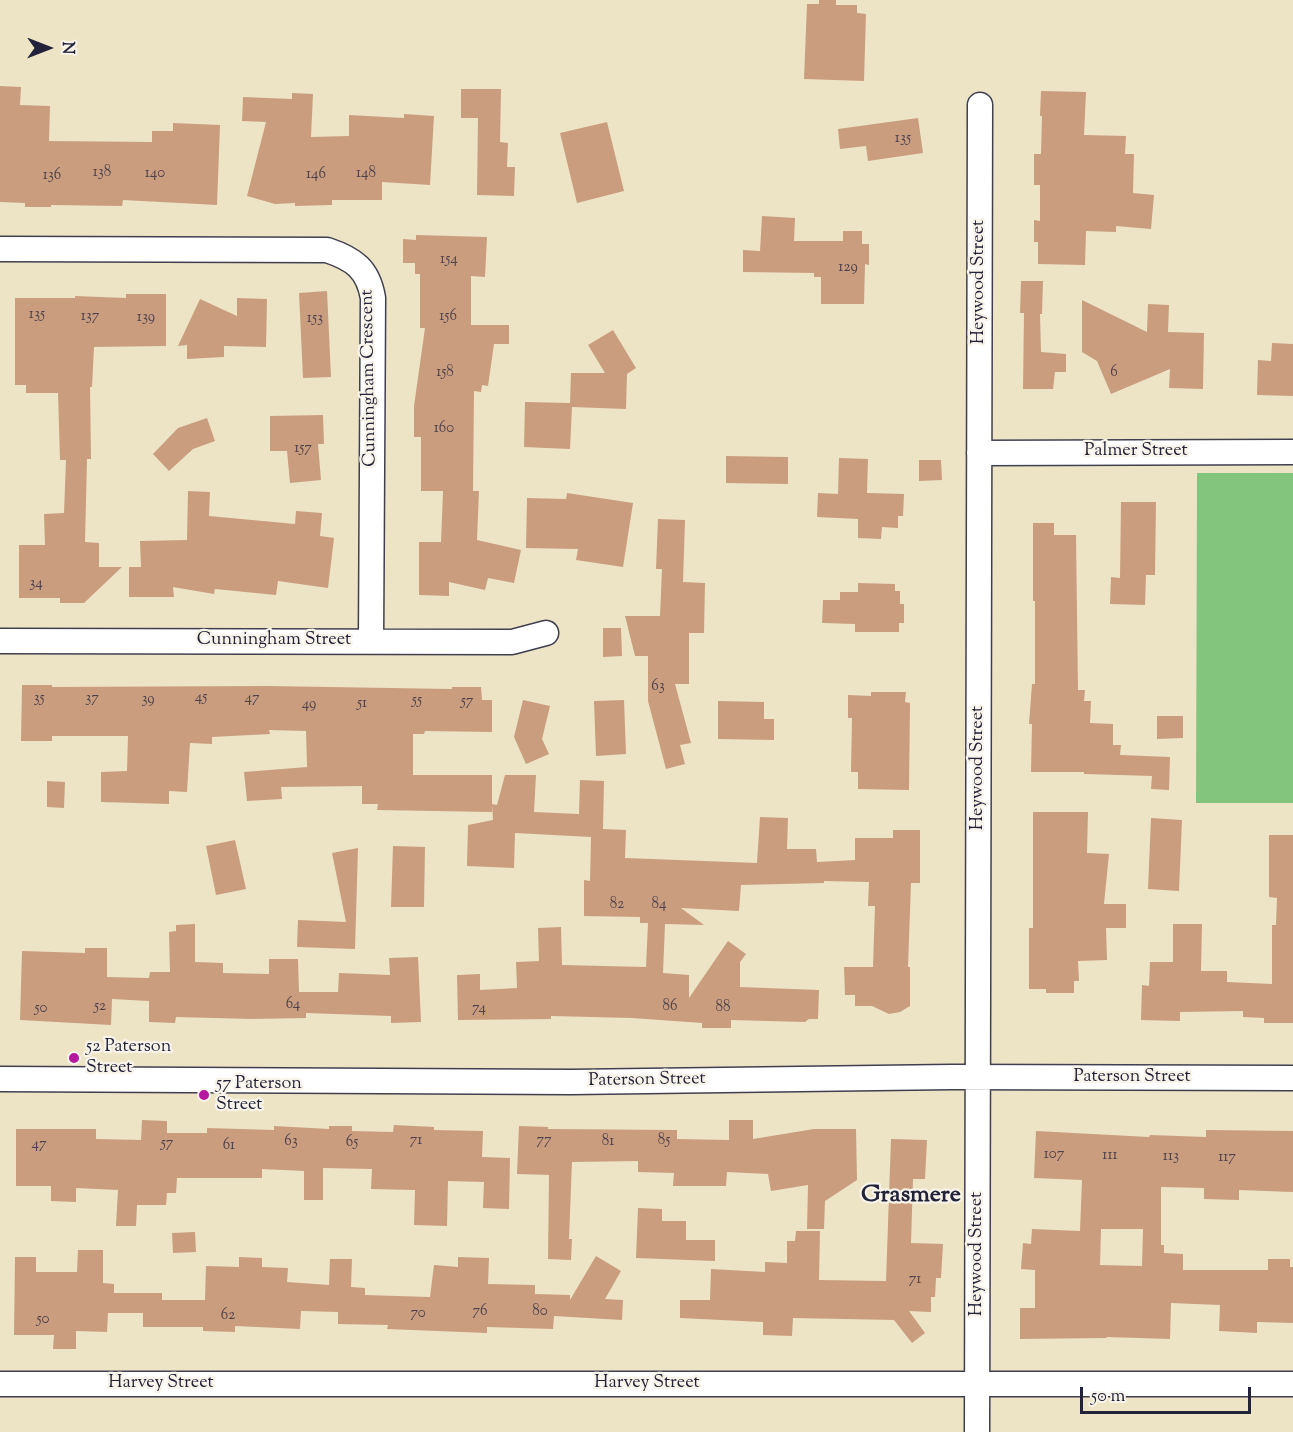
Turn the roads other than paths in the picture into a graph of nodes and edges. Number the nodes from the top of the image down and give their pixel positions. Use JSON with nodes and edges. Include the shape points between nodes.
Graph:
{"nodes":[{"id":1,"x":980,"y":105,"type":"dead end"},
{"id":2,"x":0,"y":249,"type":"edge"},
{"id":3,"x":1293,"y":452,"type":"edge"},
{"id":4,"x":979,"y":453,"type":"junction"},
{"id":5,"x":546,"y":633,"type":"dead end"},
{"id":6,"x":0,"y":641,"type":"edge"},
{"id":7,"x":371,"y":641,"type":"junction"},
{"id":8,"x":979,"y":1077,"type":"junction"},
{"id":9,"x":1293,"y":1078,"type":"edge"},
{"id":10,"x":0,"y":1079,"type":"edge"},
{"id":11,"x":0,"y":1384,"type":"edge"},
{"id":12,"x":978,"y":1384,"type":"junction"},
{"id":13,"x":1293,"y":1384,"type":"edge"},
{"id":14,"x":977,"y":1432,"type":"edge"}],
"edges":[{"from":1,"to":4,"type":"street","name":"Heywood Street"},
{"from":2,"to":7,"type":"street","name":"Cunningham Crescent","via":[[327,250],[345,255],[361,268],[370,282],[373,298]]},
{"from":3,"to":4,"type":"street","name":"Palmer Street"},
{"from":4,"to":8,"type":"street","name":"Heywood Street"},
{"from":5,"to":7,"type":"street","name":"Cunningham Street","via":[[512,642]]},
{"from":6,"to":7,"type":"street","name":"Cunningham Street"},
{"from":8,"to":9,"type":"street","name":"Paterson Street"},
{"from":8,"to":10,"type":"street","name":"Paterson Street","via":[[571,1082]]},
{"from":8,"to":12,"type":"street","name":"Heywood Street"},
{"from":11,"to":12,"type":"street","name":"Harvey Street"},
{"from":12,"to":13,"type":"street","name":"Harvey Street"},
{"from":12,"to":14,"type":"street","name":"Heywood Street"}]}
